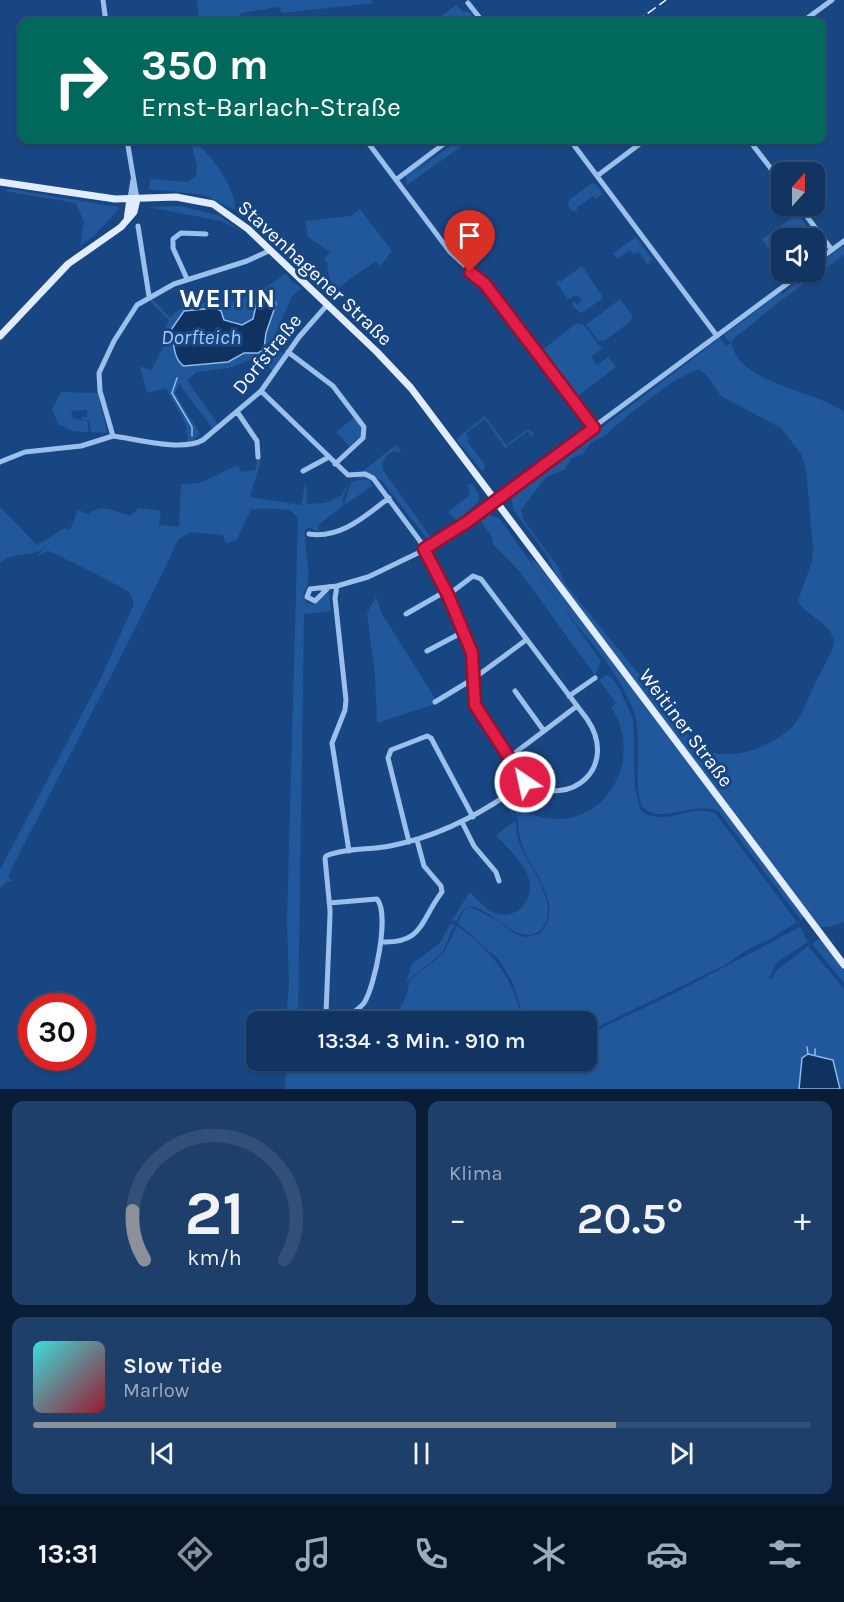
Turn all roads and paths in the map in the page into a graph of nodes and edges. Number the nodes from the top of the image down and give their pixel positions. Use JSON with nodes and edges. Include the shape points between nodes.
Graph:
{"nodes":[{"id":1,"x":103,"y":0,"type":"edge"},
{"id":2,"x":832,"y":0,"type":"edge"},
{"id":3,"x":468,"y":3,"type":"dead end"},
{"id":4,"x":105,"y":18,"type":"edge"},
{"id":5,"x":480,"y":18,"type":"edge"},
{"id":6,"x":807,"y":18,"type":"edge"},
{"id":7,"x":128,"y":144,"type":"edge"},
{"id":8,"x":369,"y":144,"type":"edge"},
{"id":9,"x":444,"y":144,"type":"edge"},
{"id":10,"x":573,"y":144,"type":"edge"},
{"id":11,"x":640,"y":144,"type":"edge"},
{"id":12,"x":752,"y":144,"type":"edge"},
{"id":13,"x":771,"y":169,"type":"edge"},
{"id":14,"x":597,"y":176,"type":"junction"},
{"id":15,"x":397,"y":179,"type":"junction"},
{"id":16,"x":0,"y":182,"type":"edge"},
{"id":17,"x":134,"y":199,"type":"junction"},
{"id":18,"x":806,"y":216,"type":"edge"},
{"id":19,"x":138,"y":226,"type":"dead end"},
{"id":20,"x":206,"y":234,"type":"dead end"},
{"id":21,"x":844,"y":241,"type":"edge"},
{"id":22,"x":271,"y":250,"type":"junction"},
{"id":23,"x":832,"y":250,"type":"junction"},
{"id":24,"x":825,"y":255,"type":"edge"},
{"id":25,"x":187,"y":279,"type":"junction"},
{"id":26,"x":790,"y":282,"type":"edge"},
{"id":27,"x":149,"y":296,"type":"junction"},
{"id":28,"x":328,"y":304,"type":"junction"},
{"id":29,"x":0,"y":336,"type":"edge"},
{"id":30,"x":717,"y":336,"type":"junction"},
{"id":31,"x":288,"y":352,"type":"junction"},
{"id":32,"x":261,"y":391,"type":"junction"},
{"id":33,"x":238,"y":412,"type":"junction"},
{"id":34,"x":594,"y":428,"type":"junction"},
{"id":35,"x":113,"y":436,"type":"junction"},
{"id":36,"x":258,"y":457,"type":"dead end"},
{"id":37,"x":329,"y":457,"type":"junction"},
{"id":38,"x":0,"y":462,"type":"edge"},
{"id":39,"x":335,"y":464,"type":"junction"},
{"id":40,"x":303,"y":471,"type":"dead end"},
{"id":41,"x":389,"y":498,"type":"junction"},
{"id":42,"x":495,"y":501,"type":"junction"},
{"id":43,"x":502,"y":510,"type":"joint"},
{"id":44,"x":309,"y":534,"type":"dead end"},
{"id":45,"x":424,"y":549,"type":"junction"},
{"id":46,"x":337,"y":586,"type":"junction"},
{"id":47,"x":329,"y":587,"type":"dead end"},
{"id":48,"x":447,"y":593,"type":"junction"},
{"id":49,"x":406,"y":614,"type":"dead end"},
{"id":50,"x":463,"y":632,"type":"junction"},
{"id":51,"x":526,"y":640,"type":"junction"},
{"id":52,"x":427,"y":651,"type":"dead end"},
{"id":53,"x":595,"y":678,"type":"dead end"},
{"id":54,"x":473,"y":679,"type":"junction"},
{"id":55,"x":515,"y":691,"type":"dead end"},
{"id":56,"x":569,"y":696,"type":"junction"},
{"id":57,"x":435,"y":702,"type":"dead end"},
{"id":58,"x":577,"y":706,"type":"junction"},
{"id":59,"x":544,"y":731,"type":"junction"},
{"id":60,"x":508,"y":758,"type":"junction"},
{"id":61,"x":525,"y":782,"type":"junction"},
{"id":62,"x":472,"y":817,"type":"junction"},
{"id":63,"x":462,"y":822,"type":"junction"},
{"id":64,"x":417,"y":840,"type":"junction"},
{"id":65,"x":409,"y":842,"type":"junction"},
{"id":66,"x":349,"y":851,"type":"junction"},
{"id":67,"x":499,"y":882,"type":"dead end"},
{"id":68,"x":329,"y":903,"type":"junction"},
{"id":69,"x":381,"y":942,"type":"junction"},
{"id":70,"x":844,"y":965,"type":"edge"}],
"edges":[{"from":1,"to":4,"type":"street"},
{"from":2,"to":6,"type":"street"},
{"from":3,"to":5,"type":"street"},
{"from":7,"to":17,"type":"street"},
{"from":8,"to":15,"type":"street"},
{"from":9,"to":15,"type":"street"},
{"from":10,"to":14,"type":"street"},
{"from":11,"to":14,"type":"street"},
{"from":12,"to":13,"type":"street"},
{"from":14,"to":30,"type":"street"},
{"from":15,"to":34,"type":"street","via":[[450,252],[485,284]]},
{"from":16,"to":17,"type":"main road","name":"Stavenhagener Straße"},
{"from":17,"to":22,"type":"main road","name":"Stavenhagener Straße","via":[[176,197],[213,204]]},
{"from":17,"to":29,"type":"main road","via":[[127,220],[68,264]]},
{"from":18,"to":23,"type":"street"},
{"from":19,"to":27,"type":"street"},
{"from":20,"to":25,"type":"street","via":[[181,233],[173,239]]},
{"from":21,"to":23,"type":"street"},
{"from":22,"to":25,"type":"street"},
{"from":22,"to":28,"type":"main road","name":"Stavenhagener Straße"},
{"from":23,"to":24,"type":"street"},
{"from":25,"to":27,"type":"street"},
{"from":26,"to":30,"type":"street"},
{"from":27,"to":35,"type":"street","via":[[125,322],[99,373]]},
{"from":28,"to":31,"type":"street","name":"Dorfstraße"},
{"from":28,"to":42,"type":"main road","name":"Stavenhagener Straße","via":[[400,374]]},
{"from":30,"to":34,"type":"street"},
{"from":31,"to":32,"type":"street","name":"Dorfstraße"},
{"from":31,"to":39,"type":"street","via":[[333,386],[364,427],[363,438]]},
{"from":32,"to":33,"type":"street","name":"Dorfstraße"},
{"from":32,"to":37,"type":"street"},
{"from":33,"to":35,"type":"street","name":"Dorfstraße","via":[[193,444]]},
{"from":33,"to":36,"type":"street","via":[[257,441]]},
{"from":34,"to":42,"type":"street"},
{"from":35,"to":38,"type":"street","via":[[81,446],[25,452]]},
{"from":37,"to":39,"type":"street"},
{"from":37,"to":40,"type":"street"},
{"from":39,"to":41,"type":"street","via":[[350,476],[365,474],[373,478]]},
{"from":41,"to":44,"type":"street","via":[[351,526],[323,536]]},
{"from":41,"to":45,"type":"street"},
{"from":42,"to":43,"type":"main road","name":"Stavenhagener Straße"},
{"from":42,"to":45,"type":"street"},
{"from":43,"to":70,"type":"main road","name":"Weitiner Straße"},
{"from":45,"to":46,"type":"street","via":[[388,568]]},
{"from":45,"to":48,"type":"street"},
{"from":46,"to":47,"type":"street"},
{"from":46,"to":66,"type":"street","via":[[334,598],[346,700],[332,743]]},
{"from":48,"to":49,"type":"street"},
{"from":48,"to":50,"type":"street"},
{"from":48,"to":51,"type":"street","via":[[478,576]]},
{"from":50,"to":52,"type":"street"},
{"from":50,"to":54,"type":"street","via":[[473,658]]},
{"from":51,"to":54,"type":"street"},
{"from":51,"to":56,"type":"street"},
{"from":53,"to":56,"type":"street"},
{"from":54,"to":57,"type":"street"},
{"from":54,"to":60,"type":"street","via":[[475,705]]},
{"from":55,"to":59,"type":"street"},
{"from":56,"to":58,"type":"street"},
{"from":58,"to":59,"type":"street"},
{"from":58,"to":61,"type":"street","via":[[596,736],[598,754],[592,770],[582,782],[566,790],[547,791]]},
{"from":59,"to":60,"type":"street"},
{"from":60,"to":61,"type":"street"},
{"from":61,"to":62,"type":"street"},
{"from":62,"to":63,"type":"street"},
{"from":62,"to":65,"type":"street","via":[[431,738],[427,736],[391,750],[388,758]]},
{"from":63,"to":64,"type":"street"},
{"from":63,"to":67,"type":"street"},
{"from":64,"to":65,"type":"street"},
{"from":64,"to":69,"type":"street","via":[[424,866],[442,892],[410,939]]},
{"from":65,"to":66,"type":"street"},
{"from":66,"to":68,"type":"street","via":[[326,856]]},
{"from":68,"to":69,"type":"street","via":[[377,899],[381,905]]},
{"from":68,"to":69,"type":"street","via":[[329,1019],[350,1015],[364,1003]]}]}
